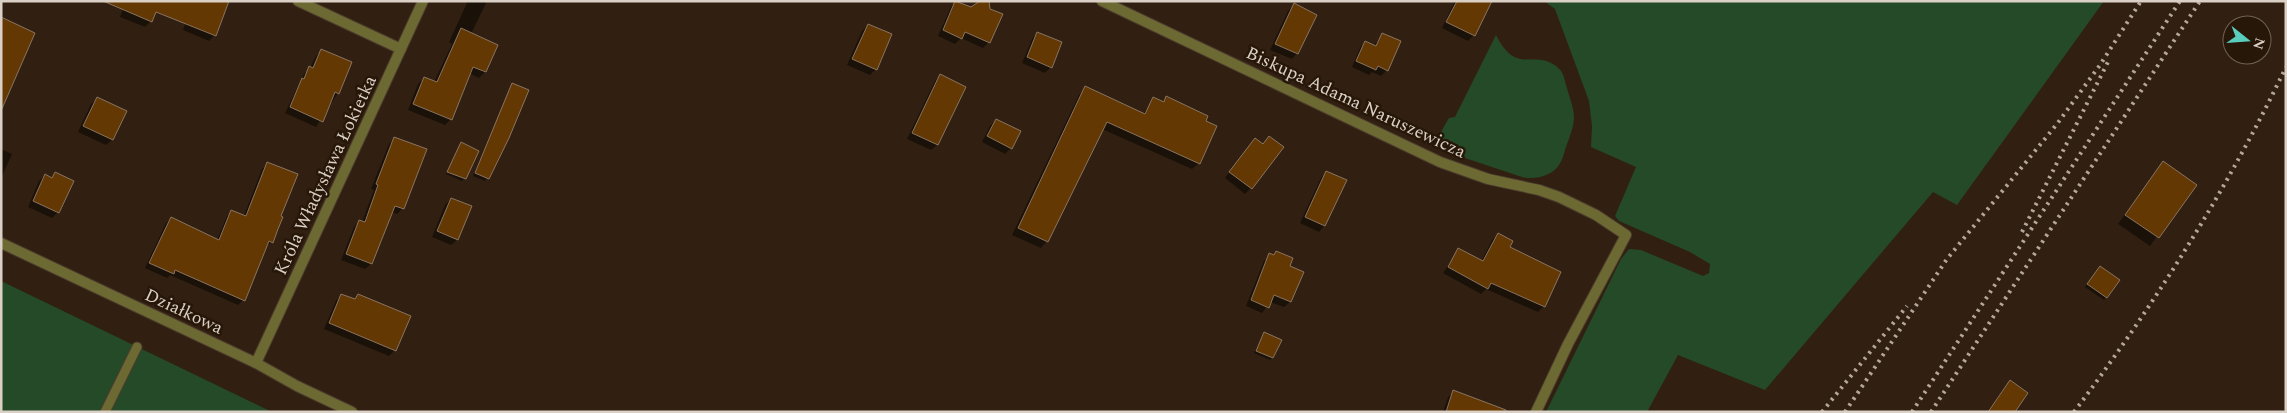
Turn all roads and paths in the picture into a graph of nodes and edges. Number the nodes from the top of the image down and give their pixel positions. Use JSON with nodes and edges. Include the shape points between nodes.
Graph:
{"nodes":[{"id":1,"x":298,"y":1,"type":"edge"},
{"id":2,"x":423,"y":1,"type":"edge"},
{"id":3,"x":1102,"y":1,"type":"edge"},
{"id":4,"x":402,"y":49,"type":"junction"},
{"id":5,"x":1,"y":244,"type":"edge"},
{"id":6,"x":137,"y":346,"type":"dead end"},
{"id":7,"x":256,"y":363,"type":"junction"},
{"id":8,"x":105,"y":412,"type":"edge"},
{"id":9,"x":352,"y":412,"type":"edge"},
{"id":10,"x":1536,"y":412,"type":"edge"}],
"edges":[{"from":1,"to":4,"type":"street"},
{"from":2,"to":4,"type":"street","name":"Króla Władysława Łokietka"},
{"from":3,"to":10,"type":"street","name":"Biskupa Adama Naruszewicza","via":[[1440,162],[1488,179],[1559,197],[1596,215],[1626,235]]},
{"from":4,"to":7,"type":"street","name":"Króla Władysława Łokietka"},
{"from":5,"to":7,"type":"street","name":"Działkowa"},
{"from":6,"to":8,"type":"lane"},
{"from":7,"to":9,"type":"street","name":"Działkowa"}]}
